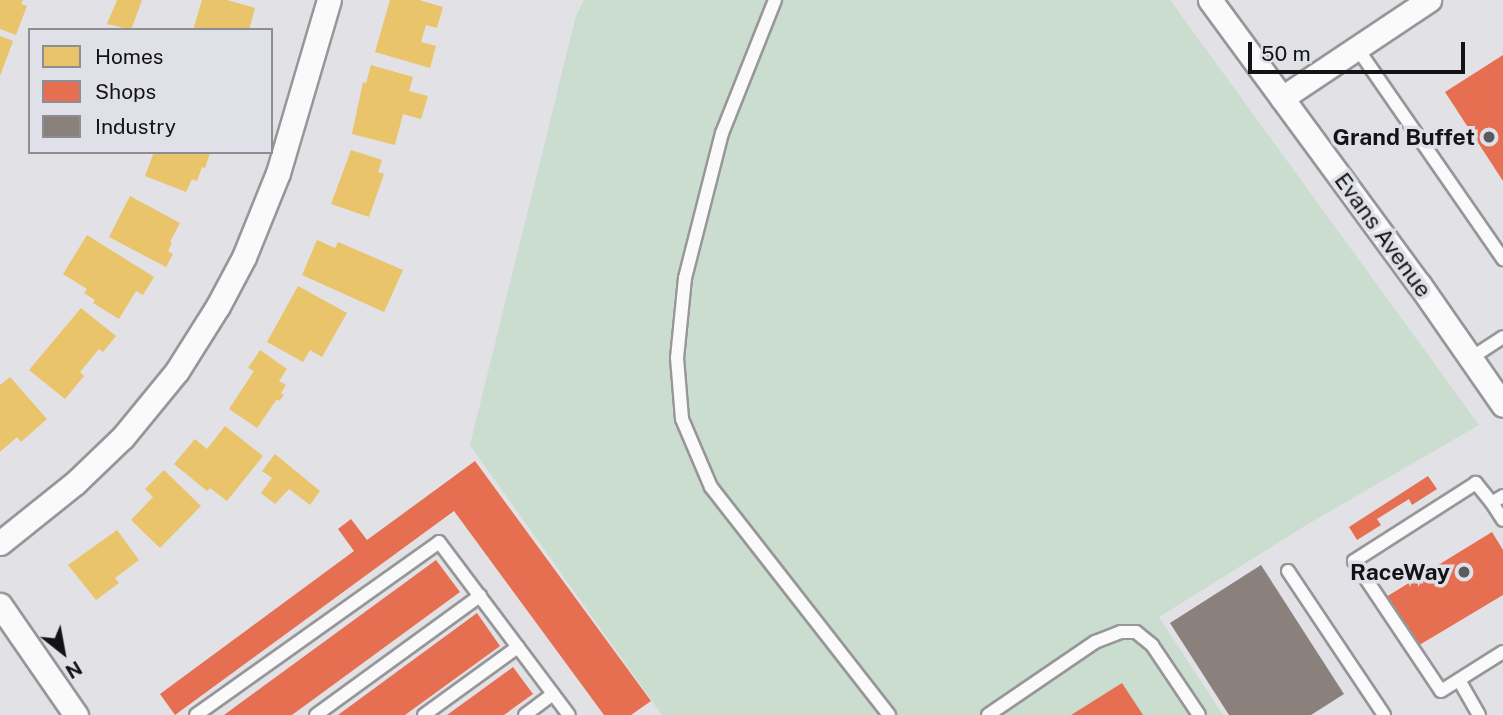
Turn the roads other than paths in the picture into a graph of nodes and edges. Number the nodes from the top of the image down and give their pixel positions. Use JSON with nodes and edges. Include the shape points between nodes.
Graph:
{"nodes":[{"id":1,"x":329,"y":0,"type":"edge"},
{"id":2,"x":775,"y":0,"type":"edge"},
{"id":3,"x":1210,"y":0,"type":"edge"},
{"id":4,"x":1429,"y":0,"type":"edge"},
{"id":5,"x":1357,"y":48,"type":"junction"},
{"id":6,"x":1282,"y":97,"type":"junction"},
{"id":7,"x":1503,"y":258,"type":"edge"},
{"id":8,"x":1503,"y":337,"type":"edge"},
{"id":9,"x":1471,"y":358,"type":"junction"},
{"id":10,"x":1503,"y":405,"type":"edge"},
{"id":11,"x":1498,"y":499,"type":"edge"},
{"id":12,"x":1503,"y":520,"type":"edge"},
{"id":13,"x":0,"y":542,"type":"edge"},
{"id":14,"x":1288,"y":571,"type":"dead end"},
{"id":15,"x":480,"y":596,"type":"junction"},
{"id":16,"x":0,"y":605,"type":"edge"},
{"id":17,"x":517,"y":647,"type":"junction"},
{"id":18,"x":1503,"y":652,"type":"edge"},
{"id":19,"x":1459,"y":680,"type":"junction"},
{"id":20,"x":553,"y":694,"type":"junction"},
{"id":21,"x":76,"y":715,"type":"edge"},
{"id":22,"x":196,"y":715,"type":"edge"},
{"id":23,"x":316,"y":715,"type":"edge"},
{"id":24,"x":424,"y":715,"type":"edge"},
{"id":25,"x":525,"y":715,"type":"edge"},
{"id":26,"x":569,"y":715,"type":"edge"},
{"id":27,"x":889,"y":715,"type":"edge"},
{"id":28,"x":988,"y":715,"type":"edge"},
{"id":29,"x":1199,"y":715,"type":"edge"},
{"id":30,"x":1384,"y":715,"type":"edge"},
{"id":31,"x":1479,"y":715,"type":"edge"}],
"edges":[{"from":1,"to":13,"type":"street","via":[[278,173],[244,257],[218,306],[177,371],[123,437]]},
{"from":2,"to":27,"type":"lane","via":[[722,133],[685,278],[677,358],[682,419],[710,487]]},
{"from":3,"to":6,"type":"street","name":"Evans Avenue"},
{"from":4,"to":5,"type":"street"},
{"from":5,"to":6,"type":"street"},
{"from":5,"to":7,"type":"lane"},
{"from":6,"to":9,"type":"street","name":"Evans Avenue"},
{"from":8,"to":9,"type":"lane"},
{"from":9,"to":10,"type":"street","name":"Evans Avenue"},
{"from":11,"to":12,"type":"lane"},
{"from":11,"to":19,"type":"lane","via":[[1476,482],[1354,561],[1441,691]]},
{"from":14,"to":30,"type":"lane"},
{"from":15,"to":17,"type":"lane"},
{"from":15,"to":22,"type":"lane","via":[[439,541]]},
{"from":15,"to":23,"type":"lane"},
{"from":16,"to":21,"type":"street"},
{"from":17,"to":20,"type":"lane"},
{"from":17,"to":24,"type":"lane"},
{"from":18,"to":19,"type":"lane"},
{"from":19,"to":31,"type":"lane"},
{"from":20,"to":25,"type":"lane"},
{"from":20,"to":26,"type":"lane"},
{"from":28,"to":29,"type":"lane","via":[[1095,642],[1121,632],[1136,632],[1152,645]]}]}
